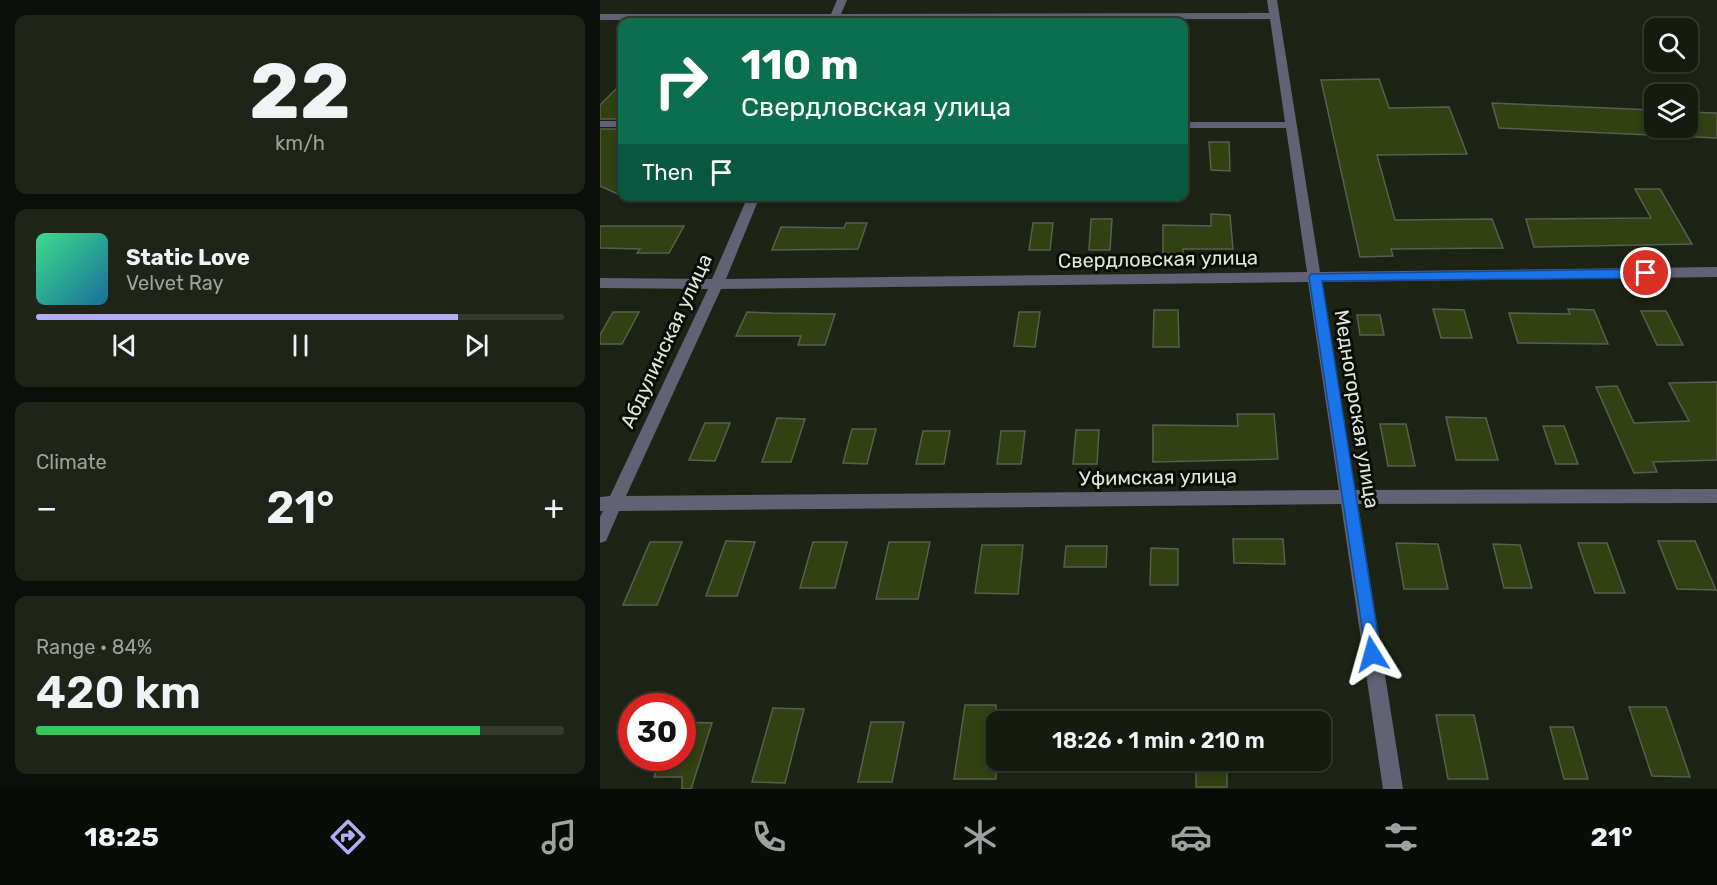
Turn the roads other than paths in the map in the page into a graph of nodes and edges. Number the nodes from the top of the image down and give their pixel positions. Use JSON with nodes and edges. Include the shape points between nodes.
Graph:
{"nodes":[{"id":1,"x":842,"y":0,"type":"edge"},
{"id":2,"x":1272,"y":0,"type":"edge"},
{"id":3,"x":1276,"y":16,"type":"junction"},
{"id":4,"x":600,"y":17,"type":"edge"},
{"id":5,"x":717,"y":18,"type":"edge"},
{"id":6,"x":834,"y":18,"type":"edge"},
{"id":7,"x":981,"y":18,"type":"edge"},
{"id":8,"x":600,"y":124,"type":"edge"},
{"id":9,"x":618,"y":124,"type":"edge"},
{"id":10,"x":1188,"y":125,"type":"edge"},
{"id":11,"x":1293,"y":125,"type":"junction"},
{"id":12,"x":752,"y":201,"type":"edge"},
{"id":13,"x":1717,"y":272,"type":"edge"},
{"id":14,"x":1315,"y":277,"type":"junction"},
{"id":15,"x":600,"y":283,"type":"edge"},
{"id":16,"x":717,"y":284,"type":"junction"},
{"id":17,"x":1349,"y":496,"type":"junction"},
{"id":18,"x":1717,"y":496,"type":"edge"},
{"id":19,"x":607,"y":504,"type":"edge"},
{"id":20,"x":600,"y":535,"type":"edge"},
{"id":21,"x":1393,"y":789,"type":"edge"}],
"edges":[{"from":1,"to":6,"type":"street"},
{"from":2,"to":3,"type":"street","name":"Медногорская улица"},
{"from":3,"to":7,"type":"street"},
{"from":3,"to":11,"type":"street","name":"Медногорская улица"},
{"from":4,"to":5,"type":"street"},
{"from":8,"to":9,"type":"street"},
{"from":10,"to":11,"type":"street"},
{"from":11,"to":14,"type":"street","name":"Медногорская улица"},
{"from":12,"to":16,"type":"street","name":"Абдулинская улица"},
{"from":13,"to":14,"type":"street","name":"Свердловская улица"},
{"from":14,"to":16,"type":"street","name":"Свердловская улица"},
{"from":14,"to":17,"type":"street","name":"Медногорская улица"},
{"from":15,"to":16,"type":"street","name":"Свердловская улица"},
{"from":16,"to":19,"type":"street","name":"Абдулинская улица"},
{"from":17,"to":18,"type":"street","name":"Уфимская улица"},
{"from":17,"to":19,"type":"street","name":"Уфимская улица"},
{"from":17,"to":21,"type":"street","name":"Медногорская улица"},
{"from":19,"to":20,"type":"street","name":"Абдулинская улица"}]}
